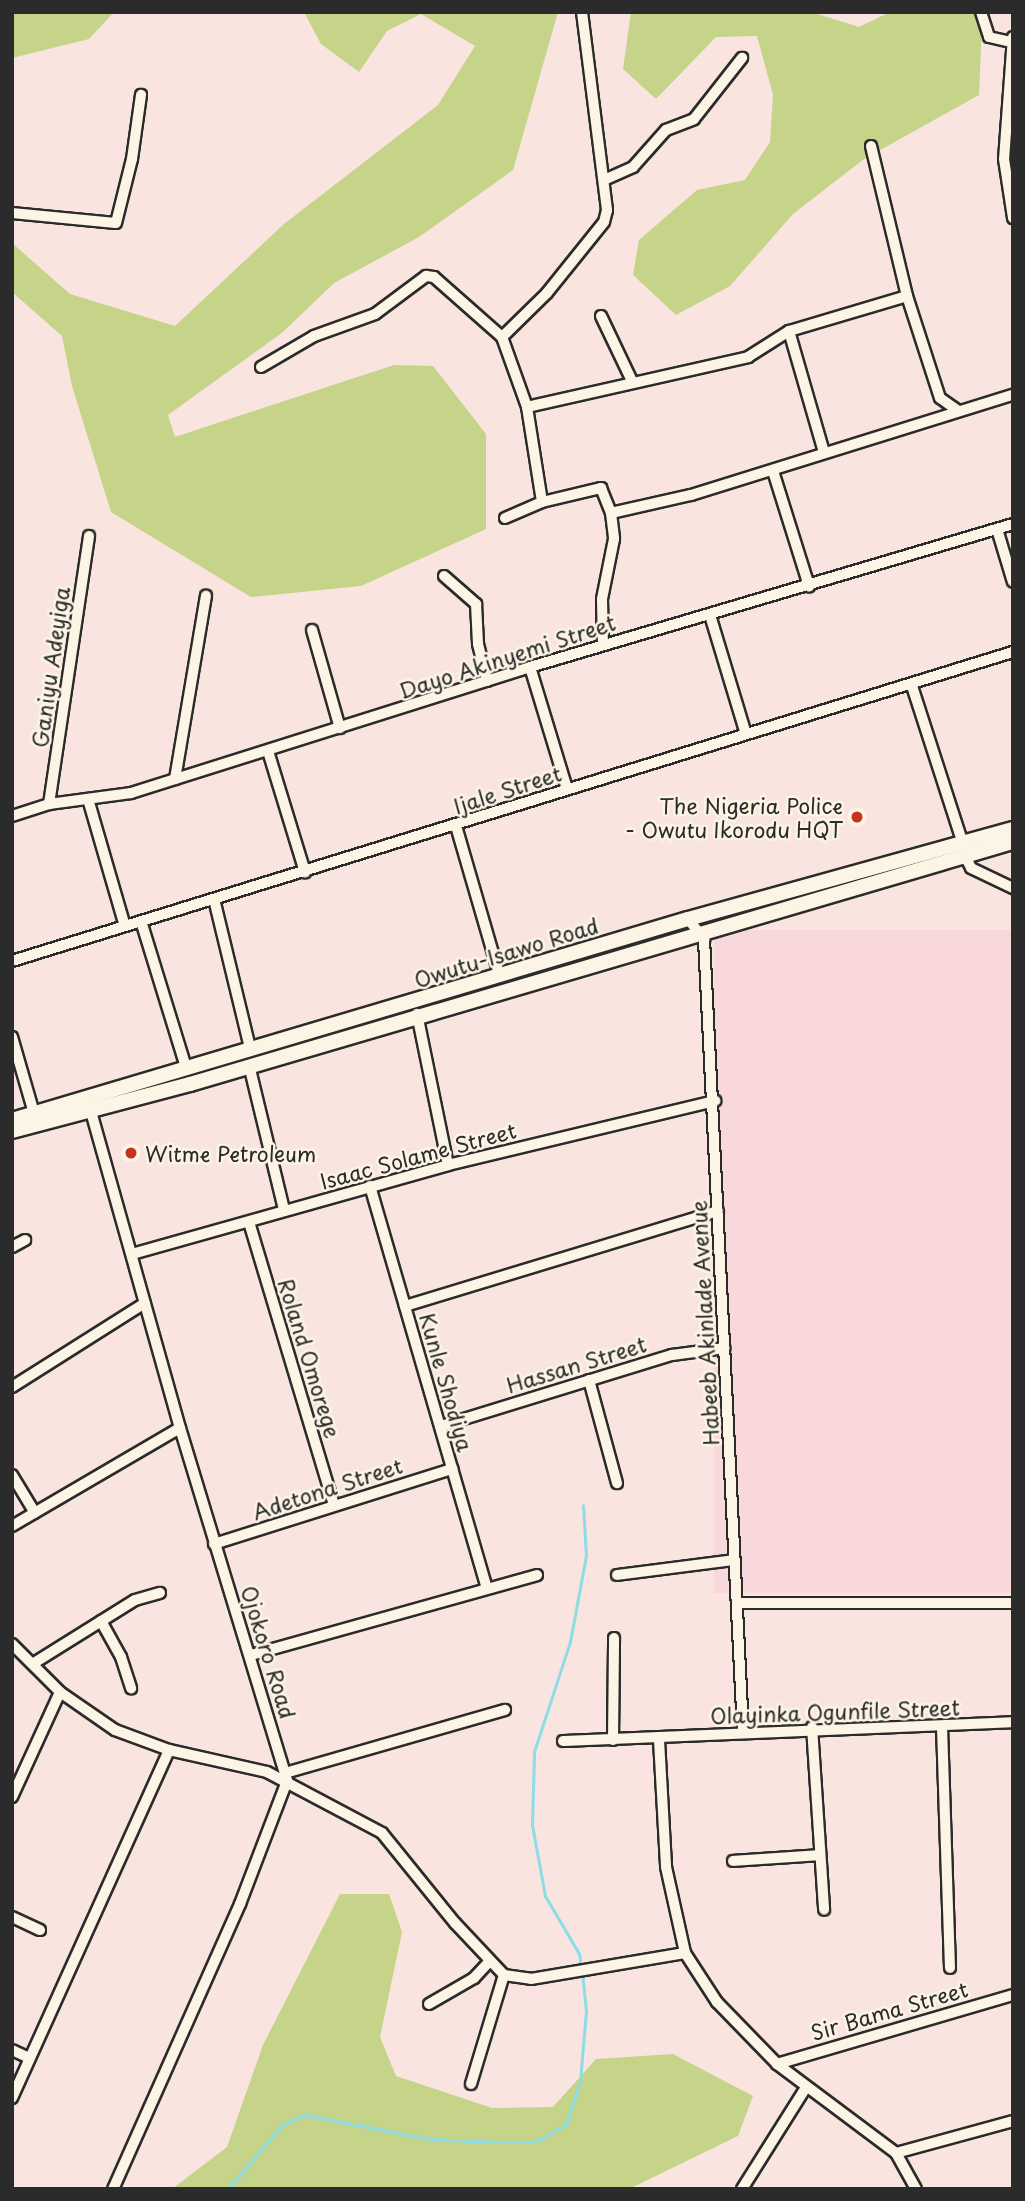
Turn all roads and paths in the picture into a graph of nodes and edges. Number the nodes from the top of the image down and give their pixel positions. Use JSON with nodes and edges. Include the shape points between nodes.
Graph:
{"nodes":[{"id":1,"x":582,"y":12,"type":"edge"},
{"id":2,"x":981,"y":12,"type":"edge"},
{"id":3,"x":1011,"y":40,"type":"edge"},
{"id":4,"x":742,"y":58,"type":"dead end"},
{"id":5,"x":141,"y":95,"type":"dead end"},
{"id":6,"x":1009,"y":141,"type":"edge"},
{"id":7,"x":871,"y":146,"type":"dead end"},
{"id":8,"x":604,"y":180,"type":"junction"},
{"id":9,"x":12,"y":212,"type":"edge"},
{"id":10,"x":1013,"y":218,"type":"edge"},
{"id":11,"x":907,"y":296,"type":"junction"},
{"id":12,"x":601,"y":316,"type":"dead end"},
{"id":13,"x":789,"y":331,"type":"junction"},
{"id":14,"x":502,"y":337,"type":"junction"},
{"id":15,"x":261,"y":367,"type":"dead end"},
{"id":16,"x":633,"y":383,"type":"junction"},
{"id":17,"x":1013,"y":395,"type":"edge"},
{"id":18,"x":527,"y":407,"type":"junction"},
{"id":19,"x":957,"y":410,"type":"junction"},
{"id":20,"x":824,"y":452,"type":"junction"},
{"id":21,"x":774,"y":471,"type":"junction"},
{"id":22,"x":542,"y":502,"type":"junction"},
{"id":23,"x":611,"y":513,"type":"junction"},
{"id":24,"x":505,"y":518,"type":"dead end"},
{"id":25,"x":1013,"y":524,"type":"edge"},
{"id":26,"x":998,"y":529,"type":"junction"},
{"id":27,"x":89,"y":536,"type":"dead end"},
{"id":28,"x":444,"y":576,"type":"dead end"},
{"id":29,"x":1013,"y":582,"type":"edge"},
{"id":30,"x":809,"y":586,"type":"junction"},
{"id":31,"x":206,"y":596,"type":"dead end"},
{"id":32,"x":710,"y":615,"type":"junction"},
{"id":33,"x":312,"y":630,"type":"dead end"},
{"id":34,"x":603,"y":645,"type":"junction"},
{"id":35,"x":1013,"y":652,"type":"edge"},
{"id":36,"x":530,"y":667,"type":"junction"},
{"id":37,"x":487,"y":681,"type":"junction"},
{"id":38,"x":912,"y":685,"type":"junction"},
{"id":39,"x":340,"y":728,"type":"junction"},
{"id":40,"x":746,"y":734,"type":"junction"},
{"id":41,"x":268,"y":751,"type":"junction"},
{"id":42,"x":175,"y":779,"type":"junction"},
{"id":43,"x":567,"y":789,"type":"junction"},
{"id":44,"x":88,"y":799,"type":"junction"},
{"id":45,"x":49,"y":804,"type":"junction"},
{"id":46,"x":12,"y":816,"type":"edge"},
{"id":47,"x":456,"y":826,"type":"junction"},
{"id":48,"x":1013,"y":829,"type":"edge"},
{"id":49,"x":1013,"y":842,"type":"edge"},
{"id":50,"x":964,"y":850,"type":"junction"},
{"id":51,"x":305,"y":872,"type":"junction"},
{"id":52,"x":1013,"y":888,"type":"edge"},
{"id":53,"x":214,"y":899,"type":"junction"},
{"id":54,"x":688,"y":919,"type":"junction"},
{"id":55,"x":141,"y":921,"type":"junction"},
{"id":56,"x":125,"y":926,"type":"junction"},
{"id":57,"x":699,"y":933,"type":"junction"},
{"id":58,"x":12,"y":961,"type":"edge"},
{"id":59,"x":499,"y":974,"type":"junction"},
{"id":60,"x":416,"y":1014,"type":"junction"},
{"id":61,"x":12,"y":1037,"type":"edge"},
{"id":62,"x":250,"y":1048,"type":"junction"},
{"id":63,"x":249,"y":1065,"type":"junction"},
{"id":64,"x":186,"y":1067,"type":"junction"},
{"id":65,"x":715,"y":1101,"type":"junction"},
{"id":66,"x":90,"y":1108,"type":"junction"},
{"id":67,"x":34,"y":1114,"type":"junction"},
{"id":68,"x":12,"y":1119,"type":"edge"},
{"id":69,"x":12,"y":1131,"type":"edge"},
{"id":70,"x":448,"y":1166,"type":"junction"},
{"id":71,"x":370,"y":1186,"type":"junction"},
{"id":72,"x":284,"y":1210,"type":"junction"},
{"id":73,"x":718,"y":1211,"type":"junction"},
{"id":74,"x":249,"y":1222,"type":"junction"},
{"id":75,"x":24,"y":1240,"type":"dead end"},
{"id":76,"x":12,"y":1247,"type":"edge"},
{"id":77,"x":132,"y":1254,"type":"junction"},
{"id":78,"x":145,"y":1303,"type":"junction"},
{"id":79,"x":405,"y":1306,"type":"junction"},
{"id":80,"x":724,"y":1348,"type":"junction"},
{"id":81,"x":589,"y":1380,"type":"junction"},
{"id":82,"x":12,"y":1387,"type":"edge"},
{"id":83,"x":441,"y":1426,"type":"junction"},
{"id":84,"x":180,"y":1427,"type":"junction"},
{"id":85,"x":452,"y":1469,"type":"junction"},
{"id":86,"x":12,"y":1475,"type":"edge"},
{"id":87,"x":617,"y":1483,"type":"dead end"},
{"id":88,"x":334,"y":1505,"type":"junction"},
{"id":89,"x":35,"y":1513,"type":"junction"},
{"id":90,"x":12,"y":1526,"type":"edge"},
{"id":91,"x":214,"y":1544,"type":"junction"},
{"id":92,"x":734,"y":1560,"type":"junction"},
{"id":93,"x":537,"y":1575,"type":"dead end"},
{"id":94,"x":617,"y":1575,"type":"dead end"},
{"id":95,"x":487,"y":1588,"type":"junction"},
{"id":96,"x":160,"y":1593,"type":"dead end"},
{"id":97,"x":737,"y":1603,"type":"junction"},
{"id":98,"x":1013,"y":1603,"type":"edge"},
{"id":99,"x":101,"y":1621,"type":"junction"},
{"id":100,"x":614,"y":1638,"type":"dead end"},
{"id":101,"x":12,"y":1644,"type":"edge"},
{"id":102,"x":251,"y":1654,"type":"junction"},
{"id":103,"x":34,"y":1663,"type":"junction"},
{"id":104,"x":131,"y":1688,"type":"dead end"},
{"id":105,"x":61,"y":1692,"type":"junction"},
{"id":106,"x":505,"y":1710,"type":"dead end"},
{"id":107,"x":1013,"y":1722,"type":"edge"},
{"id":108,"x":812,"y":1727,"type":"junction"},
{"id":109,"x":942,"y":1727,"type":"junction"},
{"id":110,"x":743,"y":1730,"type":"junction"},
{"id":111,"x":613,"y":1740,"type":"junction"},
{"id":112,"x":659,"y":1740,"type":"junction"},
{"id":113,"x":563,"y":1741,"type":"dead end"},
{"id":114,"x":169,"y":1750,"type":"junction"},
{"id":115,"x":286,"y":1777,"type":"junction"},
{"id":116,"x":12,"y":1797,"type":"edge"},
{"id":117,"x":820,"y":1855,"type":"junction"},
{"id":118,"x":733,"y":1861,"type":"dead end"},
{"id":119,"x":824,"y":1910,"type":"dead end"},
{"id":120,"x":12,"y":1917,"type":"edge"},
{"id":121,"x":40,"y":1930,"type":"dead end"},
{"id":122,"x":685,"y":1953,"type":"junction"},
{"id":123,"x":489,"y":1962,"type":"junction"},
{"id":124,"x":950,"y":1968,"type":"dead end"},
{"id":125,"x":504,"y":1975,"type":"junction"},
{"id":126,"x":1013,"y":1995,"type":"edge"},
{"id":127,"x":429,"y":2004,"type":"dead end"},
{"id":128,"x":12,"y":2050,"type":"edge"},
{"id":129,"x":29,"y":2058,"type":"junction"},
{"id":130,"x":777,"y":2064,"type":"junction"},
{"id":131,"x":471,"y":2084,"type":"dead end"},
{"id":132,"x":805,"y":2089,"type":"junction"},
{"id":133,"x":12,"y":2098,"type":"edge"},
{"id":134,"x":1013,"y":2121,"type":"edge"},
{"id":135,"x":896,"y":2153,"type":"junction"},
{"id":136,"x":114,"y":2189,"type":"edge"},
{"id":137,"x":742,"y":2189,"type":"edge"},
{"id":138,"x":916,"y":2189,"type":"edge"}],
"edges":[{"from":1,"to":8,"type":"street"},
{"from":2,"to":3,"type":"street","via":[[989,37]]},
{"from":3,"to":6,"type":"street"},
{"from":4,"to":8,"type":"street","via":[[694,119],[666,130],[633,167]]},
{"from":5,"to":9,"type":"street","via":[[116,223]]},
{"from":6,"to":10,"type":"street","via":[[1004,181]]},
{"from":7,"to":11,"type":"street"},
{"from":8,"to":14,"type":"street","via":[[607,210],[598,233]]},
{"from":11,"to":13,"type":"street"},
{"from":11,"to":19,"type":"street","via":[[940,398]]},
{"from":12,"to":16,"type":"street"},
{"from":13,"to":16,"type":"street","via":[[748,357]]},
{"from":13,"to":20,"type":"street"},
{"from":14,"to":15,"type":"street","via":[[434,277],[426,276],[375,314],[314,335]]},
{"from":14,"to":18,"type":"street"},
{"from":16,"to":18,"type":"street"},
{"from":17,"to":19,"type":"street"},
{"from":18,"to":22,"type":"street"},
{"from":19,"to":20,"type":"street"},
{"from":20,"to":21,"type":"street"},
{"from":21,"to":23,"type":"street"},
{"from":21,"to":30,"type":"street"},
{"from":22,"to":23,"type":"street","via":[[601,488]]},
{"from":22,"to":24,"type":"street"},
{"from":23,"to":34,"type":"street","via":[[614,539],[602,599]]},
{"from":25,"to":26,"type":"street","name":"Dayo Akinyemi Street"},
{"from":26,"to":29,"type":"street"},
{"from":26,"to":30,"type":"street","name":"Dayo Akinyemi Street"},
{"from":27,"to":45,"type":"street","name":"Ganiyu Adeyiga"},
{"from":28,"to":37,"type":"street","via":[[477,604],[478,643]]},
{"from":30,"to":32,"type":"street","name":"Dayo Akinyemi Street"},
{"from":31,"to":42,"type":"street"},
{"from":32,"to":34,"type":"street","name":"Dayo Akinyemi Street"},
{"from":32,"to":40,"type":"street"},
{"from":33,"to":39,"type":"street"},
{"from":34,"to":36,"type":"street","name":"Dayo Akinyemi Street"},
{"from":35,"to":38,"type":"street","name":"Ijale Street"},
{"from":36,"to":37,"type":"street","name":"Dayo Akinyemi Street"},
{"from":36,"to":43,"type":"street"},
{"from":37,"to":39,"type":"street","name":"Dayo Akinyemi Street"},
{"from":38,"to":40,"type":"street","name":"Ijale Street"},
{"from":38,"to":50,"type":"street"},
{"from":39,"to":41,"type":"street","name":"Dayo Akinyemi Street"},
{"from":40,"to":43,"type":"street","name":"Ijale Street"},
{"from":41,"to":42,"type":"street","name":"Dayo Akinyemi Street"},
{"from":41,"to":51,"type":"street"},
{"from":42,"to":44,"type":"street","name":"Dayo Akinyemi Street","via":[[121,796]]},
{"from":43,"to":47,"type":"street","name":"Ijale Street"},
{"from":44,"to":45,"type":"street","name":"Dayo Akinyemi Street"},
{"from":44,"to":56,"type":"street"},
{"from":45,"to":46,"type":"street","name":"Dayo Akinyemi Street"},
{"from":47,"to":51,"type":"street","name":"Ijale Street"},
{"from":47,"to":59,"type":"street"},
{"from":48,"to":50,"type":"street","name":"Owutu-Isawo Road"},
{"from":49,"to":50,"type":"street","name":"Owutu-Isawo Road"},
{"from":50,"to":52,"type":"street","via":[[971,868]]},
{"from":50,"to":54,"type":"street","name":"Owutu-Isawo Road"},
{"from":50,"to":57,"type":"street","name":"Owutu-Isawo Road"},
{"from":51,"to":53,"type":"street","name":"Ijale Street"},
{"from":53,"to":55,"type":"street","name":"Ijale Street"},
{"from":53,"to":62,"type":"street"},
{"from":54,"to":57,"type":"street","name":"Habeeb Akinlade Avenue"},
{"from":54,"to":59,"type":"street","name":"Owutu-Isawo Road"},
{"from":55,"to":56,"type":"street","name":"Ijale Street"},
{"from":55,"to":64,"type":"street"},
{"from":56,"to":58,"type":"street","name":"Ijale Street"},
{"from":57,"to":60,"type":"street","name":"Owutu-Isawo Road"},
{"from":57,"to":65,"type":"street","name":"Habeeb Akinlade Avenue","via":[[704,939]]},
{"from":59,"to":62,"type":"street","name":"Owutu-Isawo Road"},
{"from":60,"to":63,"type":"street","name":"Owutu-Isawo Road"},
{"from":60,"to":70,"type":"street"},
{"from":61,"to":67,"type":"street"},
{"from":62,"to":64,"type":"street","name":"Owutu-Isawo Road"},
{"from":63,"to":66,"type":"street","name":"Owutu-Isawo Road"},
{"from":63,"to":72,"type":"street"},
{"from":64,"to":67,"type":"street","name":"Owutu-Isawo Road"},
{"from":65,"to":70,"type":"street","name":"Isaac Solame Street"},
{"from":65,"to":73,"type":"street","name":"Habeeb Akinlade Avenue"},
{"from":66,"to":69,"type":"street","name":"Owutu-Isawo Road"},
{"from":66,"to":77,"type":"street","name":"Ojokoro Road"},
{"from":67,"to":68,"type":"street","name":"Owutu-Isawo Road"},
{"from":70,"to":71,"type":"street","name":"Isaac Solame Street"},
{"from":71,"to":72,"type":"street","name":"Isaac Solame Street"},
{"from":71,"to":79,"type":"street","name":"Kunle Shodiya"},
{"from":72,"to":74,"type":"street","name":"Isaac Solame Street"},
{"from":73,"to":79,"type":"street"},
{"from":73,"to":80,"type":"street","name":"Habeeb Akinlade Avenue"},
{"from":74,"to":77,"type":"street","name":"Isaac Solame Street"},
{"from":74,"to":88,"type":"street","name":"Roland Omorege"},
{"from":75,"to":76,"type":"street"},
{"from":77,"to":78,"type":"street","name":"Ojokoro Road"},
{"from":78,"to":82,"type":"street"},
{"from":78,"to":84,"type":"street","name":"Ojokoro Road"},
{"from":79,"to":83,"type":"street","name":"Kunle Shodiya"},
{"from":80,"to":81,"type":"street","name":"Hassan Street","via":[[672,1355]]},
{"from":80,"to":92,"type":"street","name":"Habeeb Akinlade Avenue"},
{"from":81,"to":83,"type":"street","name":"Hassan Street"},
{"from":81,"to":87,"type":"street"},
{"from":83,"to":85,"type":"street","name":"Kunle Shodiya"},
{"from":84,"to":89,"type":"street"},
{"from":84,"to":91,"type":"street","name":"Ojokoro Road"},
{"from":85,"to":88,"type":"street","name":"Adetona Street"},
{"from":85,"to":95,"type":"street","name":"Kunle Shodiya"},
{"from":86,"to":89,"type":"street"},
{"from":88,"to":91,"type":"street","name":"Adetona Street"},
{"from":89,"to":90,"type":"street"},
{"from":91,"to":102,"type":"street","name":"Ojokoro Road"},
{"from":92,"to":94,"type":"street"},
{"from":92,"to":97,"type":"street","name":"Habeeb Akinlade Avenue"},
{"from":93,"to":95,"type":"street"},
{"from":95,"to":102,"type":"street"},
{"from":96,"to":99,"type":"street","via":[[135,1600]]},
{"from":97,"to":98,"type":"street"},
{"from":97,"to":110,"type":"street","name":"Habeeb Akinlade Avenue"},
{"from":99,"to":103,"type":"street"},
{"from":99,"to":104,"type":"street","via":[[121,1657]]},
{"from":100,"to":111,"type":"street"},
{"from":101,"to":103,"type":"street"},
{"from":102,"to":115,"type":"street","name":"Ojokoro Road"},
{"from":103,"to":105,"type":"street"},
{"from":105,"to":114,"type":"street","via":[[115,1730]]},
{"from":105,"to":116,"type":"street"},
{"from":106,"to":115,"type":"street"},
{"from":107,"to":109,"type":"street","name":"Olayinka Ogunfile Street"},
{"from":108,"to":109,"type":"street","name":"Olayinka Ogunfile Street"},
{"from":108,"to":110,"type":"street","name":"Olayinka Ogunfile Street"},
{"from":108,"to":117,"type":"street"},
{"from":109,"to":124,"type":"street"},
{"from":110,"to":112,"type":"street","name":"Olayinka Ogunfile Street"},
{"from":111,"to":112,"type":"street","name":"Olayinka Ogunfile Street"},
{"from":111,"to":113,"type":"street","name":"Olayinka Ogunfile Street"},
{"from":112,"to":122,"type":"street","via":[[666,1867]]},
{"from":114,"to":115,"type":"street"},
{"from":114,"to":129,"type":"street"},
{"from":115,"to":123,"type":"street","via":[[382,1833]]},
{"from":115,"to":136,"type":"street","via":[[240,1904]]},
{"from":117,"to":118,"type":"street"},
{"from":117,"to":119,"type":"street"},
{"from":120,"to":121,"type":"street"},
{"from":122,"to":125,"type":"street","via":[[589,1972],[531,1979]]},
{"from":122,"to":130,"type":"street","via":[[717,2002]]},
{"from":123,"to":125,"type":"street"},
{"from":123,"to":127,"type":"street","via":[[474,1978]]},
{"from":125,"to":131,"type":"street"},
{"from":126,"to":130,"type":"street","name":"Sir Bama Street"},
{"from":128,"to":129,"type":"street"},
{"from":129,"to":133,"type":"street"},
{"from":130,"to":132,"type":"street"},
{"from":132,"to":135,"type":"street"},
{"from":132,"to":137,"type":"street"},
{"from":134,"to":135,"type":"street"},
{"from":135,"to":138,"type":"street"}]}
